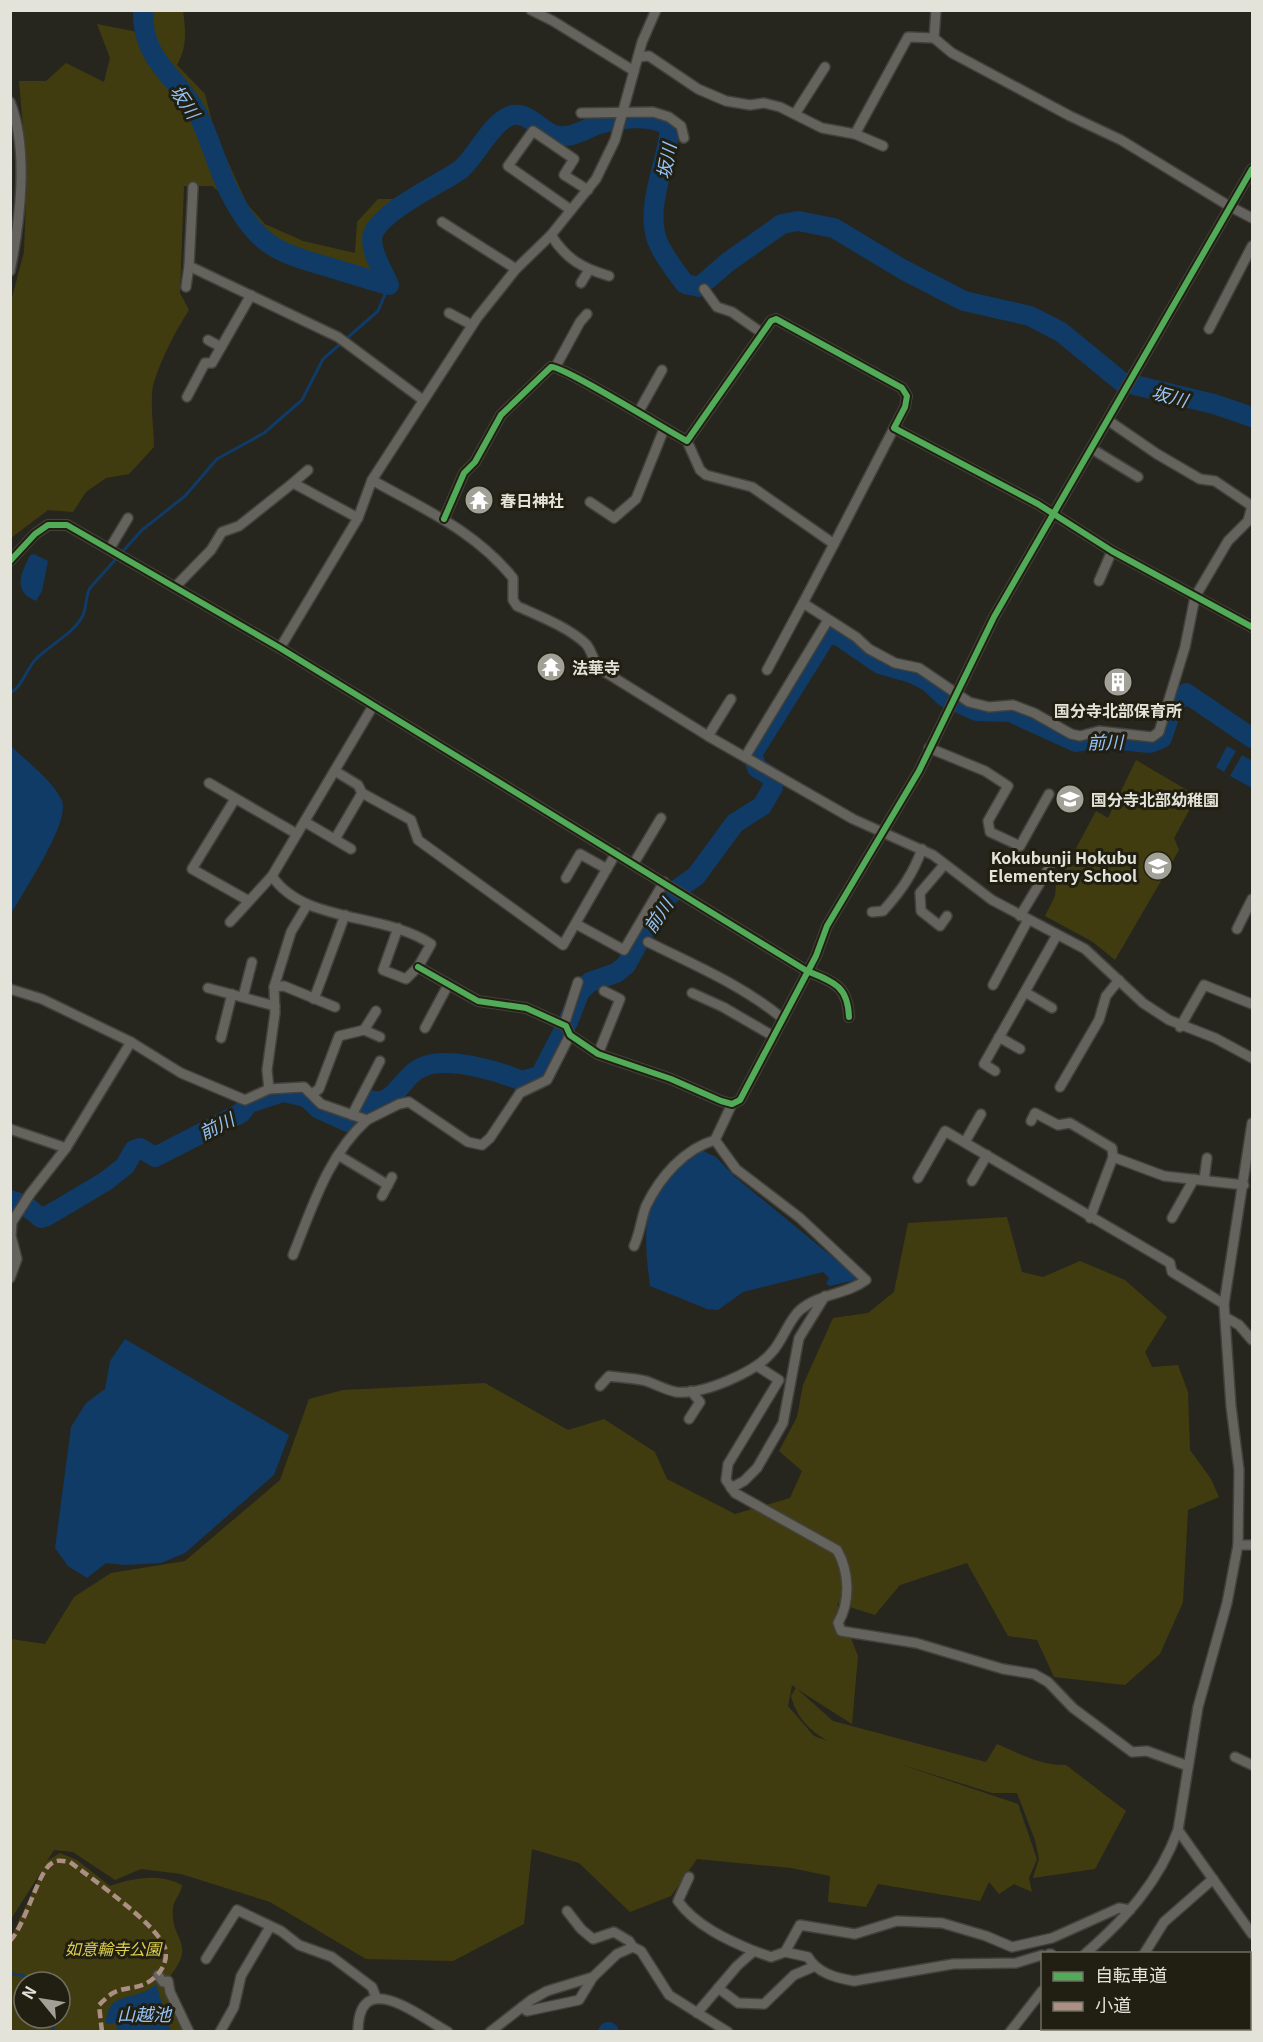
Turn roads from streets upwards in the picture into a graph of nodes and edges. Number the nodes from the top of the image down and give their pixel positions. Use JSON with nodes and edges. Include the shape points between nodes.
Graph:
{"nodes":[{"id":1,"x":656,"y":10,"type":"edge"},
{"id":2,"x":936,"y":10,"type":"edge"},
{"id":3,"x":532,"y":11,"type":"edge"},
{"id":4,"x":934,"y":38,"type":"junction"},
{"id":5,"x":638,"y":57,"type":"junction"},
{"id":6,"x":825,"y":67,"type":"dead end"},
{"id":7,"x":634,"y":70,"type":"junction"},
{"id":8,"x":10,"y":102,"type":"edge"},
{"id":9,"x":581,"y":113,"type":"dead end"},
{"id":10,"x":795,"y":114,"type":"junction"},
{"id":11,"x":621,"y":116,"type":"junction"},
{"id":12,"x":855,"y":134,"type":"junction"},
{"id":13,"x":684,"y":138,"type":"dead end"},
{"id":14,"x":883,"y":146,"type":"dead end"},
{"id":15,"x":1252,"y":169,"type":"edge"},
{"id":16,"x":193,"y":187,"type":"dead end"},
{"id":17,"x":588,"y":190,"type":"junction"},
{"id":18,"x":1229,"y":206,"type":"junction"},
{"id":19,"x":571,"y":210,"type":"junction"},
{"id":20,"x":1252,"y":218,"type":"edge"},
{"id":21,"x":442,"y":222,"type":"dead end"},
{"id":22,"x":551,"y":235,"type":"junction"},
{"id":23,"x":1252,"y":246,"type":"edge"},
{"id":24,"x":189,"y":266,"type":"junction"},
{"id":25,"x":516,"y":269,"type":"junction"},
{"id":26,"x":589,"y":270,"type":"junction"},
{"id":27,"x":10,"y":271,"type":"edge"},
{"id":28,"x":609,"y":276,"type":"dead end"},
{"id":29,"x":581,"y":284,"type":"dead end"},
{"id":30,"x":186,"y":287,"type":"dead end"},
{"id":31,"x":704,"y":289,"type":"dead end"},
{"id":32,"x":251,"y":295,"type":"junction"},
{"id":33,"x":449,"y":313,"type":"dead end"},
{"id":34,"x":587,"y":314,"type":"dead end"},
{"id":35,"x":472,"y":325,"type":"junction"},
{"id":36,"x":1209,"y":330,"type":"dead end"},
{"id":37,"x":762,"y":333,"type":"junction"},
{"id":38,"x":208,"y":340,"type":"dead end"},
{"id":39,"x":221,"y":347,"type":"junction"},
{"id":40,"x":556,"y":366,"type":"junction"},
{"id":41,"x":662,"y":370,"type":"dead end"},
{"id":42,"x":187,"y":397,"type":"dead end"},
{"id":43,"x":423,"y":400,"type":"junction"},
{"id":44,"x":639,"y":411,"type":"junction"},
{"id":45,"x":1109,"y":421,"type":"junction"},
{"id":46,"x":894,"y":428,"type":"junction"},
{"id":47,"x":664,"y":429,"type":"junction"},
{"id":48,"x":687,"y":441,"type":"junction"},
{"id":49,"x":1092,"y":450,"type":"junction"},
{"id":50,"x":308,"y":470,"type":"dead end"},
{"id":51,"x":1138,"y":477,"type":"dead end"},
{"id":52,"x":372,"y":480,"type":"junction"},
{"id":53,"x":293,"y":483,"type":"junction"},
{"id":54,"x":590,"y":502,"type":"dead end"},
{"id":55,"x":1252,"y":506,"type":"edge"},
{"id":56,"x":1053,"y":514,"type":"junction"},
{"id":57,"x":128,"y":518,"type":"dead end"},
{"id":58,"x":358,"y":518,"type":"junction"},
{"id":59,"x":444,"y":519,"type":"junction"},
{"id":60,"x":834,"y":544,"type":"junction"},
{"id":61,"x":1112,"y":551,"type":"junction"},
{"id":62,"x":116,"y":552,"type":"junction"},
{"id":63,"x":10,"y":561,"type":"edge"},
{"id":64,"x":1099,"y":581,"type":"dead end"},
{"id":65,"x":175,"y":587,"type":"junction"},
{"id":66,"x":1195,"y":597,"type":"junction"},
{"id":67,"x":803,"y":603,"type":"junction"},
{"id":68,"x":828,"y":620,"type":"junction"},
{"id":69,"x":1252,"y":627,"type":"edge"},
{"id":70,"x":280,"y":648,"type":"junction"},
{"id":71,"x":768,"y":670,"type":"dead end"},
{"id":72,"x":956,"y":692,"type":"junction"},
{"id":73,"x":731,"y":699,"type":"dead end"},
{"id":74,"x":373,"y":706,"type":"junction"},
{"id":75,"x":708,"y":736,"type":"junction"},
{"id":76,"x":929,"y":747,"type":"junction"},
{"id":77,"x":745,"y":757,"type":"junction"},
{"id":78,"x":335,"y":771,"type":"junction"},
{"id":79,"x":209,"y":783,"type":"dead end"},
{"id":80,"x":362,"y":793,"type":"junction"},
{"id":81,"x":1049,"y":794,"type":"dead end"},
{"id":82,"x":235,"y":799,"type":"junction"},
{"id":83,"x":661,"y":818,"type":"dead end"},
{"id":84,"x":305,"y":822,"type":"junction"},
{"id":85,"x":881,"y":832,"type":"junction"},
{"id":86,"x":297,"y":834,"type":"junction"},
{"id":87,"x":334,"y":839,"type":"junction"},
{"id":88,"x":351,"y":849,"type":"dead end"},
{"id":89,"x":922,"y":849,"type":"junction"},
{"id":90,"x":615,"y":853,"type":"junction"},
{"id":91,"x":634,"y":863,"type":"junction"},
{"id":92,"x":944,"y":865,"type":"junction"},
{"id":93,"x":1049,"y":868,"type":"dead end"},
{"id":94,"x":607,"y":869,"type":"junction"},
{"id":95,"x":272,"y":876,"type":"junction"},
{"id":96,"x":566,"y":878,"type":"dead end"},
{"id":97,"x":664,"y":882,"type":"junction"},
{"id":98,"x":1252,"y":899,"type":"edge"},
{"id":99,"x":249,"y":901,"type":"junction"},
{"id":100,"x":307,"y":905,"type":"junction"},
{"id":101,"x":872,"y":912,"type":"dead end"},
{"id":102,"x":345,"y":915,"type":"junction"},
{"id":103,"x":947,"y":916,"type":"dead end"},
{"id":104,"x":1024,"y":918,"type":"junction"},
{"id":105,"x":230,"y":922,"type":"dead end"},
{"id":106,"x":576,"y":924,"type":"junction"},
{"id":107,"x":398,"y":928,"type":"junction"},
{"id":108,"x":1237,"y":929,"type":"dead end"},
{"id":109,"x":1057,"y":935,"type":"junction"},
{"id":110,"x":648,"y":942,"type":"dead end"},
{"id":111,"x":252,"y":962,"type":"dead end"},
{"id":112,"x":418,"y":967,"type":"junction"},
{"id":113,"x":807,"y":971,"type":"junction"},
{"id":114,"x":1119,"y":980,"type":"junction"},
{"id":115,"x":578,"y":982,"type":"dead end"},
{"id":116,"x":448,"y":985,"type":"junction"},
{"id":117,"x":993,"y":985,"type":"dead end"},
{"id":118,"x":274,"y":987,"type":"junction"},
{"id":119,"x":208,"y":988,"type":"dead end"},
{"id":120,"x":10,"y":989,"type":"edge"},
{"id":121,"x":604,"y":991,"type":"dead end"},
{"id":122,"x":1025,"y":992,"type":"junction"},
{"id":123,"x":692,"y":993,"type":"dead end"},
{"id":124,"x":232,"y":994,"type":"junction"},
{"id":125,"x":243,"y":997,"type":"junction"},
{"id":126,"x":314,"y":999,"type":"junction"},
{"id":127,"x":1252,"y":1004,"type":"edge"},
{"id":128,"x":274,"y":1006,"type":"junction"},
{"id":129,"x":335,"y":1007,"type":"dead end"},
{"id":130,"x":1052,"y":1008,"type":"dead end"},
{"id":131,"x":376,"y":1011,"type":"dead end"},
{"id":132,"x":849,"y":1017,"type":"dead end"},
{"id":133,"x":782,"y":1018,"type":"junction"},
{"id":134,"x":564,"y":1025,"type":"junction"},
{"id":135,"x":1180,"y":1027,"type":"junction"},
{"id":136,"x":425,"y":1028,"type":"dead end"},
{"id":137,"x":364,"y":1030,"type":"junction"},
{"id":138,"x":570,"y":1035,"type":"junction"},
{"id":139,"x":773,"y":1036,"type":"junction"},
{"id":140,"x":380,"y":1037,"type":"dead end"},
{"id":141,"x":999,"y":1037,"type":"junction"},
{"id":142,"x":221,"y":1038,"type":"dead end"},
{"id":143,"x":131,"y":1042,"type":"junction"},
{"id":144,"x":1020,"y":1049,"type":"dead end"},
{"id":145,"x":598,"y":1054,"type":"junction"},
{"id":146,"x":1252,"y":1058,"type":"edge"},
{"id":147,"x":380,"y":1061,"type":"dead end"},
{"id":148,"x":995,"y":1071,"type":"dead end"},
{"id":149,"x":1060,"y":1087,"type":"dead end"},
{"id":150,"x":269,"y":1089,"type":"junction"},
{"id":151,"x":312,"y":1094,"type":"junction"},
{"id":152,"x":732,"y":1104,"type":"junction"},
{"id":153,"x":1041,"y":1104,"type":"dead end"},
{"id":154,"x":981,"y":1114,"type":"dead end"},
{"id":155,"x":352,"y":1115,"type":"junction"},
{"id":156,"x":367,"y":1120,"type":"junction"},
{"id":157,"x":1252,"y":1123,"type":"edge"},
{"id":158,"x":10,"y":1129,"type":"edge"},
{"id":159,"x":715,"y":1140,"type":"junction"},
{"id":160,"x":965,"y":1143,"type":"junction"},
{"id":161,"x":66,"y":1149,"type":"junction"},
{"id":162,"x":338,"y":1155,"type":"junction"},
{"id":163,"x":987,"y":1155,"type":"junction"},
{"id":164,"x":1113,"y":1157,"type":"junction"},
{"id":165,"x":1208,"y":1158,"type":"dead end"},
{"id":166,"x":918,"y":1178,"type":"dead end"},
{"id":167,"x":1194,"y":1179,"type":"junction"},
{"id":168,"x":1204,"y":1180,"type":"junction"},
{"id":169,"x":972,"y":1181,"type":"dead end"},
{"id":170,"x":1244,"y":1185,"type":"junction"},
{"id":171,"x":382,"y":1196,"type":"dead end"},
{"id":172,"x":1090,"y":1218,"type":"junction"},
{"id":173,"x":1172,"y":1218,"type":"dead end"},
{"id":174,"x":634,"y":1246,"type":"dead end"},
{"id":175,"x":293,"y":1256,"type":"dead end"},
{"id":176,"x":10,"y":1278,"type":"edge"},
{"id":177,"x":825,"y":1296,"type":"junction"},
{"id":178,"x":1224,"y":1304,"type":"junction"},
{"id":179,"x":1225,"y":1317,"type":"junction"},
{"id":180,"x":1252,"y":1340,"type":"edge"},
{"id":181,"x":757,"y":1366,"type":"junction"},
{"id":182,"x":600,"y":1386,"type":"dead end"},
{"id":183,"x":691,"y":1391,"type":"junction"},
{"id":184,"x":689,"y":1419,"type":"dead end"},
{"id":185,"x":731,"y":1488,"type":"junction"},
{"id":186,"x":1238,"y":1545,"type":"junction"},
{"id":187,"x":1252,"y":1545,"type":"edge"},
{"id":188,"x":1235,"y":1757,"type":"dead end"},
{"id":189,"x":1252,"y":1765,"type":"edge"},
{"id":190,"x":1188,"y":1766,"type":"junction"},
{"id":191,"x":1179,"y":1830,"type":"junction"},
{"id":192,"x":689,"y":1877,"type":"dead end"},
{"id":193,"x":1213,"y":1879,"type":"junction"},
{"id":194,"x":1130,"y":1910,"type":"junction"},
{"id":195,"x":567,"y":1911,"type":"dead end"},
{"id":196,"x":1154,"y":1916,"type":"dead end"},
{"id":197,"x":1164,"y":1922,"type":"junction"},
{"id":198,"x":270,"y":1927,"type":"junction"},
{"id":199,"x":1252,"y":1934,"type":"edge"},
{"id":200,"x":633,"y":1947,"type":"junction"},
{"id":201,"x":754,"y":1952,"type":"junction"},
{"id":202,"x":785,"y":1952,"type":"junction"},
{"id":203,"x":1086,"y":1952,"type":"edge"},
{"id":204,"x":1145,"y":1952,"type":"edge"},
{"id":205,"x":1041,"y":1956,"type":"edge"},
{"id":206,"x":206,"y":1959,"type":"dead end"},
{"id":207,"x":813,"y":1967,"type":"junction"},
{"id":208,"x":158,"y":1975,"type":"dead end"},
{"id":209,"x":592,"y":1977,"type":"junction"},
{"id":210,"x":718,"y":1988,"type":"junction"},
{"id":211,"x":1041,"y":1992,"type":"edge"},
{"id":212,"x":376,"y":1997,"type":"junction"},
{"id":213,"x":522,"y":2007,"type":"junction"},
{"id":214,"x":697,"y":2013,"type":"junction"},
{"id":215,"x":189,"y":2031,"type":"edge"},
{"id":216,"x":220,"y":2031,"type":"edge"},
{"id":217,"x":358,"y":2031,"type":"edge"},
{"id":218,"x":448,"y":2031,"type":"edge"},
{"id":219,"x":490,"y":2031,"type":"edge"},
{"id":220,"x":727,"y":2031,"type":"edge"},
{"id":221,"x":1010,"y":2031,"type":"edge"}],
"edges":[{"from":1,"to":5,"type":"street"},
{"from":2,"to":4,"type":"street"},
{"from":3,"to":7,"type":"street"},
{"from":4,"to":12,"type":"street","via":[[908,37]]},
{"from":4,"to":18,"type":"street","via":[[952,52],[1121,140]]},
{"from":5,"to":7,"type":"street"},
{"from":5,"to":10,"type":"street","via":[[649,56],[698,89],[726,101],[750,105],[764,102]]},
{"from":6,"to":10,"type":"street"},
{"from":7,"to":11,"type":"street"},
{"from":8,"to":27,"type":"street","via":[[21,153],[16,242]]},
{"from":9,"to":11,"type":"street","via":[[607,111]]},
{"from":10,"to":12,"type":"street","via":[[822,128]]},
{"from":11,"to":13,"type":"street","via":[[653,112],[669,117],[681,126]]},
{"from":11,"to":17,"type":"street","via":[[607,160]]},
{"from":12,"to":14,"type":"street"},
{"from":15,"to":18,"type":"street"},
{"from":16,"to":24,"type":"street"},
{"from":17,"to":19,"type":"street"},
{"from":17,"to":19,"type":"street","via":[[564,176],[574,159],[532,130],[508,166]]},
{"from":18,"to":20,"type":"street"},
{"from":18,"to":45,"type":"street"},
{"from":19,"to":22,"type":"street"},
{"from":21,"to":25,"type":"street"},
{"from":22,"to":25,"type":"street"},
{"from":22,"to":26,"type":"street","via":[[561,252]]},
{"from":23,"to":36,"type":"street"},
{"from":24,"to":30,"type":"street"},
{"from":24,"to":32,"type":"street"},
{"from":25,"to":35,"type":"street"},
{"from":26,"to":28,"type":"street"},
{"from":26,"to":29,"type":"street"},
{"from":31,"to":37,"type":"street","via":[[717,307],[732,312]]},
{"from":32,"to":39,"type":"street"},
{"from":32,"to":43,"type":"street","via":[[338,337]]},
{"from":33,"to":35,"type":"street"},
{"from":34,"to":40,"type":"street"},
{"from":35,"to":43,"type":"street"},
{"from":37,"to":46,"type":"street","via":[[776,319],[902,388],[907,396],[905,407]]},
{"from":37,"to":48,"type":"street"},
{"from":38,"to":39,"type":"street"},
{"from":39,"to":42,"type":"street","via":[[212,363],[205,363]]},
{"from":40,"to":44,"type":"street"},
{"from":40,"to":59,"type":"street","via":[[501,415],[475,462],[464,473]]},
{"from":41,"to":44,"type":"street"},
{"from":43,"to":52,"type":"street"},
{"from":44,"to":47,"type":"street"},
{"from":45,"to":49,"type":"street"},
{"from":45,"to":55,"type":"street","via":[[1157,454],[1200,479],[1215,480]]},
{"from":46,"to":56,"type":"street"},
{"from":46,"to":60,"type":"street"},
{"from":47,"to":48,"type":"street"},
{"from":47,"to":54,"type":"street","via":[[636,499],[627,509],[614,518]]},
{"from":48,"to":60,"type":"street","via":[[706,475],[752,487]]},
{"from":49,"to":51,"type":"street"},
{"from":49,"to":56,"type":"street"},
{"from":50,"to":53,"type":"street"},
{"from":52,"to":58,"type":"street"},
{"from":52,"to":59,"type":"street"},
{"from":53,"to":58,"type":"street"},
{"from":53,"to":65,"type":"street","via":[[239,526],[222,532],[211,550]]},
{"from":55,"to":66,"type":"street","via":[[1248,521],[1228,541]]},
{"from":56,"to":61,"type":"street"},
{"from":56,"to":72,"type":"street"},
{"from":57,"to":62,"type":"street"},
{"from":58,"to":70,"type":"street"},
{"from":59,"to":75,"type":"street","via":[[468,533],[505,568],[513,578],[513,600],[517,606],[578,638],[588,646],[600,669]]},
{"from":60,"to":67,"type":"street"},
{"from":61,"to":64,"type":"street"},
{"from":61,"to":66,"type":"street"},
{"from":62,"to":63,"type":"street","via":[[67,525],[48,525]]},
{"from":62,"to":65,"type":"street"},
{"from":65,"to":70,"type":"street"},
{"from":66,"to":69,"type":"street"},
{"from":66,"to":72,"type":"street","via":[[1162,723],[1152,737],[1099,731],[1071,734],[1013,705],[989,707],[969,702]]},
{"from":67,"to":68,"type":"street"},
{"from":67,"to":71,"type":"street"},
{"from":68,"to":72,"type":"street","via":[[869,649],[895,663],[919,668]]},
{"from":68,"to":77,"type":"street"},
{"from":70,"to":74,"type":"street"},
{"from":72,"to":76,"type":"street"},
{"from":73,"to":75,"type":"street"},
{"from":74,"to":78,"type":"street"},
{"from":74,"to":90,"type":"street"},
{"from":75,"to":77,"type":"street"},
{"from":76,"to":81,"type":"street","via":[[985,771],[1008,786],[988,821],[990,832],[1020,846]]},
{"from":76,"to":85,"type":"street"},
{"from":77,"to":85,"type":"street"},
{"from":78,"to":80,"type":"street","via":[[358,785]]},
{"from":78,"to":84,"type":"street"},
{"from":79,"to":82,"type":"street"},
{"from":80,"to":87,"type":"street"},
{"from":80,"to":106,"type":"street","via":[[411,820],[418,840],[549,937],[563,945]]},
{"from":82,"to":86,"type":"street"},
{"from":82,"to":99,"type":"street","via":[[192,869]]},
{"from":83,"to":91,"type":"street"},
{"from":84,"to":86,"type":"street"},
{"from":84,"to":87,"type":"street"},
{"from":85,"to":89,"type":"street"},
{"from":85,"to":113,"type":"street","via":[[827,926]]},
{"from":86,"to":95,"type":"street"},
{"from":87,"to":88,"type":"street"},
{"from":89,"to":92,"type":"street"},
{"from":89,"to":101,"type":"street","via":[[904,888],[883,911]]},
{"from":90,"to":91,"type":"street"},
{"from":90,"to":94,"type":"street"},
{"from":91,"to":97,"type":"street"},
{"from":92,"to":103,"type":"street","via":[[920,893],[921,911],[940,926]]},
{"from":92,"to":104,"type":"street"},
{"from":93,"to":104,"type":"street"},
{"from":94,"to":96,"type":"street","via":[[580,854]]},
{"from":94,"to":106,"type":"street"},
{"from":95,"to":99,"type":"street"},
{"from":95,"to":100,"type":"street","via":[[282,891]]},
{"from":97,"to":106,"type":"street","via":[[624,950]]},
{"from":97,"to":113,"type":"street"},
{"from":98,"to":108,"type":"street"},
{"from":99,"to":105,"type":"street"},
{"from":100,"to":102,"type":"street"},
{"from":100,"to":118,"type":"street","via":[[291,932]]},
{"from":102,"to":107,"type":"street"},
{"from":102,"to":126,"type":"street"},
{"from":104,"to":109,"type":"street"},
{"from":104,"to":117,"type":"street"},
{"from":107,"to":112,"type":"street","via":[[431,944]]},
{"from":107,"to":112,"type":"street","via":[[383,970],[406,979]]},
{"from":109,"to":114,"type":"street","via":[[1085,949]]},
{"from":109,"to":122,"type":"street"},
{"from":110,"to":133,"type":"street","via":[[729,981]]},
{"from":111,"to":125,"type":"street"},
{"from":112,"to":116,"type":"street"},
{"from":113,"to":132,"type":"street","via":[[841,987],[849,1001]]},
{"from":113,"to":133,"type":"street"},
{"from":114,"to":135,"type":"street","via":[[1143,1003]]},
{"from":114,"to":149,"type":"street","via":[[1106,996],[1099,1020]]},
{"from":115,"to":134,"type":"street"},
{"from":116,"to":134,"type":"street","via":[[478,1001],[526,1008]]},
{"from":116,"to":136,"type":"street"},
{"from":118,"to":126,"type":"street","via":[[284,986]]},
{"from":118,"to":128,"type":"street"},
{"from":119,"to":124,"type":"street"},
{"from":120,"to":143,"type":"street","via":[[42,999]]},
{"from":121,"to":145,"type":"street","via":[[620,999]]},
{"from":122,"to":130,"type":"street"},
{"from":122,"to":141,"type":"street"},
{"from":123,"to":139,"type":"street"},
{"from":124,"to":125,"type":"street"},
{"from":124,"to":142,"type":"street"},
{"from":125,"to":128,"type":"street"},
{"from":126,"to":129,"type":"street"},
{"from":127,"to":135,"type":"street","via":[[1204,985]]},
{"from":128,"to":150,"type":"street","via":[[267,1070]]},
{"from":131,"to":137,"type":"street"},
{"from":133,"to":139,"type":"street"},
{"from":134,"to":138,"type":"street"},
{"from":135,"to":146,"type":"street","via":[[1215,1038]]},
{"from":137,"to":140,"type":"street"},
{"from":137,"to":151,"type":"street","via":[[339,1036],[319,1089]]},
{"from":138,"to":145,"type":"street"},
{"from":138,"to":156,"type":"street","via":[[547,1080],[520,1093],[482,1145],[468,1142],[409,1102]]},
{"from":139,"to":152,"type":"street","via":[[740,1100]]},
{"from":141,"to":144,"type":"street"},
{"from":141,"to":148,"type":"street","via":[[984,1064]]},
{"from":143,"to":150,"type":"street","via":[[181,1073],[245,1100]]},
{"from":143,"to":161,"type":"street"},
{"from":145,"to":152,"type":"street"},
{"from":147,"to":155,"type":"street"},
{"from":150,"to":151,"type":"street","via":[[304,1088]]},
{"from":151,"to":155,"type":"street","via":[[321,1104]]},
{"from":152,"to":159,"type":"street"},
{"from":153,"to":164,"type":"street","via":[[1033,1117],[1058,1125],[1070,1123],[1112,1148]]},
{"from":154,"to":160,"type":"street"},
{"from":155,"to":156,"type":"street"},
{"from":156,"to":162,"type":"street","via":[[348,1137]]},
{"from":157,"to":170,"type":"street"},
{"from":158,"to":161,"type":"street"},
{"from":159,"to":174,"type":"street","via":[[699,1144],[675,1164],[646,1206]]},
{"from":159,"to":177,"type":"street","via":[[736,1169],[800,1218],[866,1280],[853,1290]]},
{"from":160,"to":163,"type":"street"},
{"from":160,"to":166,"type":"street","via":[[945,1131]]},
{"from":161,"to":176,"type":"street","via":[[12,1222],[17,1259]]},
{"from":162,"to":171,"type":"street","via":[[390,1181]]},
{"from":162,"to":175,"type":"street"},
{"from":163,"to":169,"type":"street"},
{"from":163,"to":172,"type":"street","via":[[1088,1213]]},
{"from":164,"to":167,"type":"street","via":[[1164,1176]]},
{"from":164,"to":172,"type":"street"},
{"from":165,"to":168,"type":"street"},
{"from":167,"to":168,"type":"street"},
{"from":167,"to":173,"type":"street"},
{"from":168,"to":170,"type":"street"},
{"from":170,"to":178,"type":"street"},
{"from":172,"to":178,"type":"street","via":[[1170,1263],[1172,1272]]},
{"from":177,"to":181,"type":"street","via":[[798,1311],[772,1352]]},
{"from":177,"to":185,"type":"street","via":[[799,1338],[783,1423],[757,1468]]},
{"from":178,"to":179,"type":"street"},
{"from":179,"to":180,"type":"street","via":[[1239,1324]]},
{"from":179,"to":186,"type":"street","via":[[1239,1470]]},
{"from":181,"to":183,"type":"street"},
{"from":181,"to":185,"type":"street","via":[[779,1380],[728,1464],[726,1480]]},
{"from":182,"to":183,"type":"street","via":[[609,1376],[643,1381],[676,1392]]},
{"from":183,"to":184,"type":"street","via":[[700,1402]]},
{"from":185,"to":190,"type":"street","via":[[837,1550],[846,1566],[845,1610],[838,1623],[841,1630],[916,1643],[1003,1669],[1034,1674],[1132,1752],[1147,1751]]},
{"from":186,"to":187,"type":"street"},
{"from":186,"to":190,"type":"street","via":[[1227,1603],[1198,1707]]},
{"from":188,"to":189,"type":"street"},
{"from":190,"to":191,"type":"street"},
{"from":191,"to":193,"type":"street"},
{"from":191,"to":194,"type":"street","via":[[1145,1892]]},
{"from":192,"to":201,"type":"street","via":[[678,1901],[686,1913]]},
{"from":193,"to":197,"type":"street"},
{"from":193,"to":199,"type":"street"},
{"from":194,"to":202,"type":"street","via":[[1119,1908],[1052,1938],[1012,1947],[942,1923],[897,1921],[855,1934],[800,1925]]},
{"from":194,"to":203,"type":"street","via":[[1121,1923]]},
{"from":195,"to":200,"type":"street","via":[[593,1939],[615,1932]]},
{"from":196,"to":197,"type":"street"},
{"from":197,"to":204,"type":"street"},
{"from":198,"to":206,"type":"street","via":[[237,1910]]},
{"from":198,"to":212,"type":"street","via":[[299,1945],[332,1957],[372,1987]]},
{"from":198,"to":216,"type":"street","via":[[241,1976],[234,2007]]},
{"from":200,"to":209,"type":"street","via":[[616,1954]]},
{"from":200,"to":214,"type":"street","via":[[641,1951],[669,1995]]},
{"from":201,"to":202,"type":"street","via":[[771,1957]]},
{"from":201,"to":210,"type":"street"},
{"from":202,"to":207,"type":"street","via":[[808,1957]]},
{"from":205,"to":207,"type":"street","via":[[1016,1963],[953,1964],[854,1981],[838,1979]]},
{"from":207,"to":210,"type":"street","via":[[794,1975],[764,2004],[738,2003]]},
{"from":208,"to":215,"type":"street","via":[[163,1982],[168,1981]]},
{"from":209,"to":213,"type":"street","via":[[547,1991]]},
{"from":209,"to":213,"type":"street","via":[[579,2000],[528,2010]]},
{"from":210,"to":214,"type":"street"},
{"from":211,"to":221,"type":"street"},
{"from":212,"to":217,"type":"street","via":[[364,2004],[358,2016]]},
{"from":212,"to":218,"type":"street","via":[[388,1998]]},
{"from":213,"to":219,"type":"street"},
{"from":214,"to":220,"type":"street"}]}
